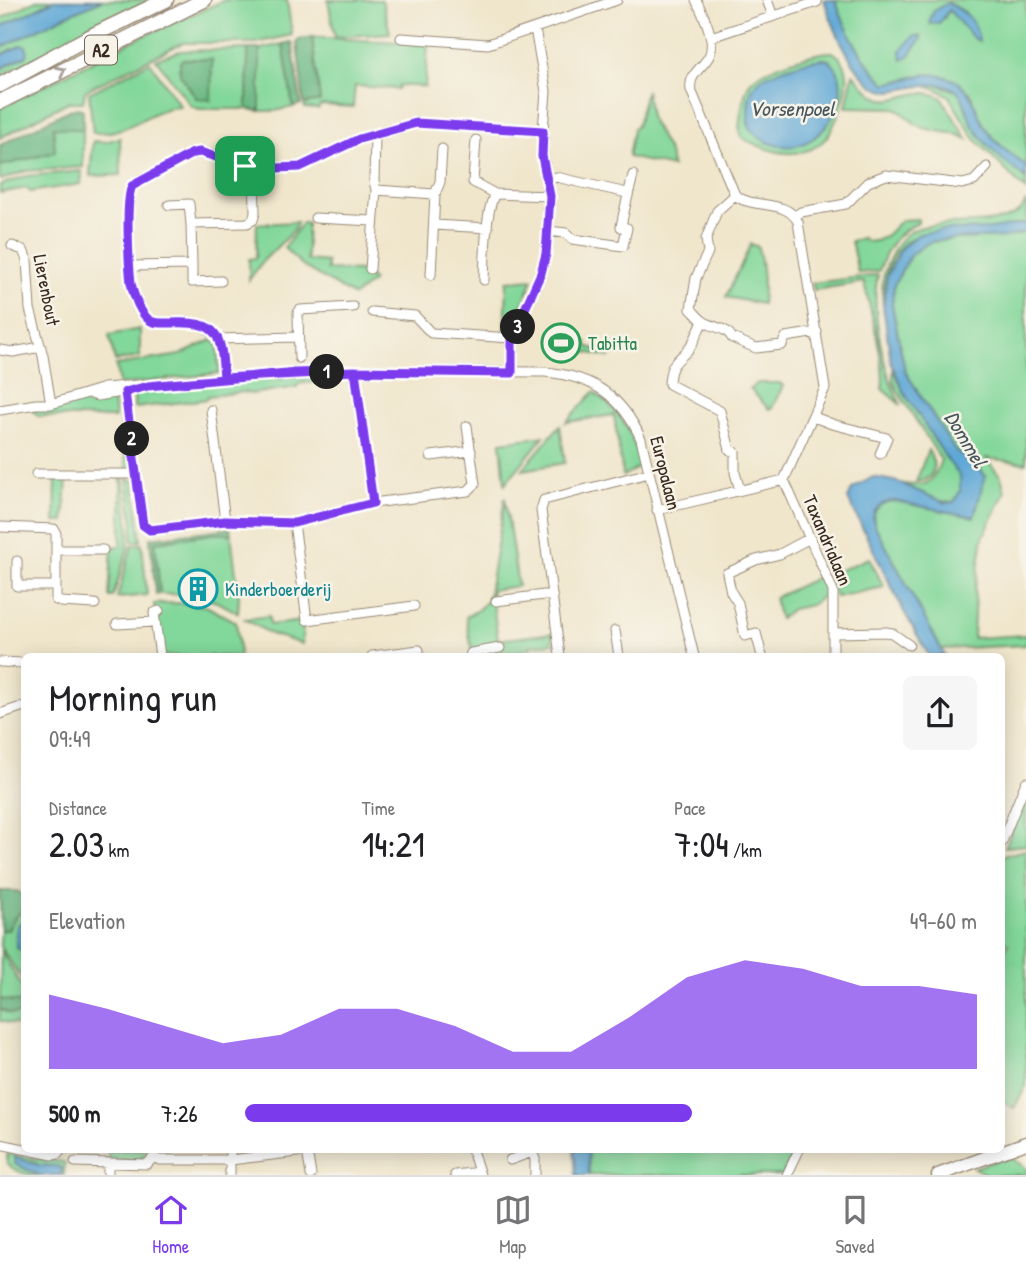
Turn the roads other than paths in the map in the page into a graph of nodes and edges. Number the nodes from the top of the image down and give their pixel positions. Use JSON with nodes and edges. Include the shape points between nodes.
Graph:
{"nodes":[{"id":1,"x":166,"y":0,"type":"edge"},
{"id":2,"x":204,"y":0,"type":"edge"},
{"id":3,"x":617,"y":0,"type":"edge"},
{"id":4,"x":696,"y":0,"type":"edge"},
{"id":5,"x":767,"y":0,"type":"edge"},
{"id":6,"x":817,"y":2,"type":"dead end"},
{"id":7,"x":773,"y":16,"type":"junction"},
{"id":8,"x":535,"y":29,"type":"junction"},
{"id":9,"x":710,"y":37,"type":"junction"},
{"id":10,"x":401,"y":38,"type":"dead end"},
{"id":11,"x":0,"y":85,"type":"edge"},
{"id":12,"x":0,"y":102,"type":"edge"},
{"id":13,"x":543,"y":131,"type":"junction"},
{"id":14,"x":375,"y":135,"type":"junction"},
{"id":15,"x":476,"y":140,"type":"dead end"},
{"id":16,"x":442,"y":149,"type":"dead end"},
{"id":17,"x":987,"y":167,"type":"dead end"},
{"id":18,"x":254,"y":169,"type":"junction"},
{"id":19,"x":633,"y":175,"type":"dead end"},
{"id":20,"x":547,"y":180,"type":"junction"},
{"id":21,"x":376,"y":190,"type":"junction"},
{"id":22,"x":627,"y":193,"type":"junction"},
{"id":23,"x":435,"y":194,"type":"junction"},
{"id":24,"x":495,"y":194,"type":"junction"},
{"id":25,"x":735,"y":195,"type":"junction"},
{"id":26,"x":550,"y":196,"type":"junction"},
{"id":27,"x":169,"y":205,"type":"dead end"},
{"id":28,"x":795,"y":216,"type":"junction"},
{"id":29,"x":314,"y":219,"type":"dead end"},
{"id":30,"x":373,"y":221,"type":"junction"},
{"id":31,"x":191,"y":224,"type":"junction"},
{"id":32,"x":434,"y":225,"type":"junction"},
{"id":33,"x":488,"y":228,"type":"junction"},
{"id":34,"x":548,"y":231,"type":"junction"},
{"id":35,"x":12,"y":246,"type":"dead end"},
{"id":36,"x":191,"y":265,"type":"junction"},
{"id":37,"x":131,"y":266,"type":"junction"},
{"id":38,"x":370,"y":269,"type":"dead end"},
{"id":39,"x":430,"y":275,"type":"dead end"},
{"id":40,"x":484,"y":280,"type":"dead end"},
{"id":41,"x":221,"y":281,"type":"dead end"},
{"id":42,"x":353,"y":307,"type":"dead end"},
{"id":43,"x":372,"y":312,"type":"dead end"},
{"id":44,"x":703,"y":321,"type":"junction"},
{"id":45,"x":817,"y":332,"type":"junction"},
{"id":46,"x":298,"y":337,"type":"junction"},
{"id":47,"x":512,"y":338,"type":"junction"},
{"id":48,"x":219,"y":339,"type":"junction"},
{"id":49,"x":41,"y":347,"type":"junction"},
{"id":50,"x":0,"y":350,"type":"edge"},
{"id":51,"x":299,"y":358,"type":"dead end"},
{"id":52,"x":355,"y":371,"type":"junction"},
{"id":53,"x":512,"y":373,"type":"junction"},
{"id":54,"x":224,"y":378,"type":"junction"},
{"id":55,"x":125,"y":389,"type":"junction"},
{"id":56,"x":51,"y":400,"type":"junction"},
{"id":57,"x":0,"y":410,"type":"edge"},
{"id":58,"x":211,"y":410,"type":"dead end"},
{"id":59,"x":814,"y":417,"type":"junction"},
{"id":60,"x":467,"y":426,"type":"dead end"},
{"id":61,"x":471,"y":451,"type":"junction"},
{"id":62,"x":880,"y":454,"type":"dead end"},
{"id":63,"x":431,"y":456,"type":"dead end"},
{"id":64,"x":649,"y":473,"type":"junction"},
{"id":65,"x":36,"y":474,"type":"dead end"},
{"id":66,"x":136,"y":474,"type":"junction"},
{"id":67,"x":784,"y":480,"type":"junction"},
{"id":68,"x":740,"y":490,"type":"junction"},
{"id":69,"x":373,"y":503,"type":"junction"},
{"id":70,"x":657,"y":510,"type":"junction"},
{"id":71,"x":225,"y":521,"type":"junction"},
{"id":72,"x":294,"y":523,"type":"junction"},
{"id":73,"x":0,"y":527,"type":"edge"},
{"id":74,"x":810,"y":538,"type":"junction"},
{"id":75,"x":56,"y":550,"type":"junction"},
{"id":76,"x":103,"y":550,"type":"dead end"},
{"id":77,"x":17,"y":561,"type":"dead end"},
{"id":78,"x":55,"y":586,"type":"junction"},
{"id":79,"x":552,"y":594,"type":"junction"},
{"id":80,"x":496,"y":601,"type":"dead end"},
{"id":81,"x":95,"y":604,"type":"dead end"},
{"id":82,"x":414,"y":606,"type":"dead end"},
{"id":83,"x":159,"y":611,"type":"dead end"},
{"id":84,"x":155,"y":622,"type":"junction"},
{"id":85,"x":117,"y":624,"type":"dead end"},
{"id":86,"x":615,"y":631,"type":"dead end"},
{"id":87,"x":834,"y":633,"type":"junction"},
{"id":88,"x":909,"y":645,"type":"dead end"},
{"id":89,"x":500,"y":648,"type":"dead end"},
{"id":90,"x":419,"y":650,"type":"dead end"},
{"id":91,"x":160,"y":653,"type":"edge"},
{"id":92,"x":396,"y":653,"type":"edge"},
{"id":93,"x":471,"y":653,"type":"edge"},
{"id":94,"x":560,"y":653,"type":"edge"},
{"id":95,"x":618,"y":653,"type":"edge"},
{"id":96,"x":693,"y":653,"type":"edge"},
{"id":97,"x":761,"y":653,"type":"edge"},
{"id":98,"x":833,"y":653,"type":"edge"},
{"id":99,"x":0,"y":662,"type":"edge"},
{"id":100,"x":21,"y":663,"type":"edge"},
{"id":101,"x":21,"y":707,"type":"edge"},
{"id":102,"x":0,"y":714,"type":"edge"},
{"id":103,"x":1026,"y":782,"type":"edge"},
{"id":104,"x":1005,"y":834,"type":"edge"},
{"id":105,"x":1026,"y":1143,"type":"edge"},
{"id":106,"x":0,"y":1144,"type":"edge"},
{"id":107,"x":21,"y":1149,"type":"edge"},
{"id":108,"x":1005,"y":1151,"type":"edge"},
{"id":109,"x":270,"y":1153,"type":"edge"},
{"id":110,"x":307,"y":1153,"type":"edge"},
{"id":111,"x":473,"y":1153,"type":"edge"},
{"id":112,"x":527,"y":1153,"type":"edge"},
{"id":113,"x":533,"y":1153,"type":"edge"},
{"id":114,"x":798,"y":1153,"type":"edge"},
{"id":115,"x":999,"y":1153,"type":"edge"},
{"id":116,"x":233,"y":1155,"type":"edge"},
{"id":117,"x":510,"y":1160,"type":"dead end"},
{"id":118,"x":75,"y":1162,"type":"dead end"},
{"id":119,"x":108,"y":1163,"type":"junction"},
{"id":120,"x":479,"y":1173,"type":"edge"},
{"id":121,"x":108,"y":1175,"type":"edge"},
{"id":122,"x":233,"y":1175,"type":"edge"},
{"id":123,"x":311,"y":1175,"type":"edge"},
{"id":124,"x":455,"y":1175,"type":"edge"},
{"id":125,"x":535,"y":1175,"type":"edge"},
{"id":126,"x":787,"y":1175,"type":"edge"},
{"id":127,"x":939,"y":1175,"type":"edge"}],
"edges":[{"from":1,"to":11,"type":"highway","number":"A2"},
{"from":12,"to":2,"type":"highway","number":"A2","one_way":true},
{"from":3,"to":8,"type":"street"},
{"from":4,"to":9,"type":"street"},
{"from":5,"to":7,"type":"street"},
{"from":6,"to":7,"type":"street"},
{"from":7,"to":9,"type":"street"},
{"from":8,"to":10,"type":"street","via":[[488,44]]},
{"from":8,"to":13,"type":"street","via":[[546,91]]},
{"from":9,"to":25,"type":"street","via":[[709,56],[690,84]]},
{"from":13,"to":14,"type":"street","via":[[416,123]]},
{"from":13,"to":20,"type":"street"},
{"from":14,"to":18,"type":"street","via":[[300,167]]},
{"from":14,"to":21,"type":"street"},
{"from":15,"to":24,"type":"street","via":[[474,182]]},
{"from":16,"to":23,"type":"street"},
{"from":17,"to":28,"type":"street","via":[[974,181],[962,184],[882,176],[868,182],[846,204]]},
{"from":18,"to":31,"type":"street","via":[[253,220]]},
{"from":18,"to":37,"type":"street","via":[[200,152],[132,186],[128,202]]},
{"from":19,"to":22,"type":"street"},
{"from":20,"to":22,"type":"street","via":[[556,177]]},
{"from":20,"to":26,"type":"street"},
{"from":21,"to":23,"type":"street"},
{"from":21,"to":30,"type":"street"},
{"from":22,"to":34,"type":"street","via":[[623,246]]},
{"from":23,"to":32,"type":"street"},
{"from":24,"to":26,"type":"street"},
{"from":24,"to":33,"type":"street"},
{"from":25,"to":28,"type":"street"},
{"from":25,"to":44,"type":"street","via":[[718,211],[696,278],[691,309]]},
{"from":26,"to":34,"type":"street"},
{"from":27,"to":31,"type":"street","via":[[189,204]]},
{"from":28,"to":45,"type":"street"},
{"from":29,"to":30,"type":"street"},
{"from":30,"to":38,"type":"street"},
{"from":31,"to":36,"type":"street"},
{"from":32,"to":33,"type":"street"},
{"from":32,"to":39,"type":"street"},
{"from":33,"to":40,"type":"street"},
{"from":34,"to":47,"type":"street","via":[[545,262]]},
{"from":35,"to":49,"type":"street","name":"Lierenbout","via":[[23,250],[27,260],[30,309]]},
{"from":36,"to":37,"type":"street"},
{"from":36,"to":41,"type":"street","via":[[191,282]]},
{"from":37,"to":48,"type":"street","via":[[131,285],[148,320],[196,322]]},
{"from":42,"to":46,"type":"street","via":[[300,310]]},
{"from":43,"to":47,"type":"street","via":[[415,316],[431,333]]},
{"from":44,"to":45,"type":"street","via":[[756,348],[782,345],[786,337]]},
{"from":44,"to":68,"type":"street","via":[[669,372],[669,384],[720,411],[730,450],[735,452]]},
{"from":45,"to":59,"type":"street","via":[[825,388]]},
{"from":46,"to":48,"type":"street"},
{"from":46,"to":51,"type":"street"},
{"from":47,"to":53,"type":"street"},
{"from":48,"to":54,"type":"street"},
{"from":49,"to":50,"type":"street","name":"Lierenbout"},
{"from":49,"to":56,"type":"street","name":"Lierenbout"},
{"from":52,"to":53,"type":"street","name":"Europalaan"},
{"from":52,"to":54,"type":"street","name":"Europalaan"},
{"from":52,"to":69,"type":"street"},
{"from":53,"to":64,"type":"street","name":"Europalaan","via":[[568,374],[596,385],[619,403],[634,423]]},
{"from":54,"to":55,"type":"street","name":"Europalaan"},
{"from":55,"to":56,"type":"street","name":"Europalaan","via":[[104,388]]},
{"from":55,"to":66,"type":"street"},
{"from":56,"to":57,"type":"street","name":"Europalaan"},
{"from":58,"to":71,"type":"street"},
{"from":59,"to":62,"type":"street","via":[[887,438]]},
{"from":59,"to":67,"type":"street"},
{"from":60,"to":61,"type":"street"},
{"from":61,"to":63,"type":"street"},
{"from":61,"to":69,"type":"street","via":[[473,488]]},
{"from":64,"to":70,"type":"street","name":"Europalaan"},
{"from":64,"to":79,"type":"street","via":[[544,500],[541,510]]},
{"from":65,"to":66,"type":"street"},
{"from":66,"to":71,"type":"street","via":[[146,528]]},
{"from":67,"to":68,"type":"street"},
{"from":67,"to":74,"type":"street","name":"Taxandrialaan"},
{"from":68,"to":70,"type":"street"},
{"from":69,"to":72,"type":"street"},
{"from":70,"to":96,"type":"street","name":"Europalaan"},
{"from":71,"to":72,"type":"street"},
{"from":72,"to":82,"type":"street","via":[[307,620]]},
{"from":73,"to":75,"type":"street","via":[[50,527],[56,534]]},
{"from":74,"to":87,"type":"street","name":"Taxandrialaan","via":[[833,592]]},
{"from":74,"to":97,"type":"street","via":[[727,573],[746,636],[756,633]]},
{"from":75,"to":76,"type":"street"},
{"from":75,"to":78,"type":"street"},
{"from":77,"to":78,"type":"street","via":[[16,586]]},
{"from":78,"to":81,"type":"street","via":[[58,602]]},
{"from":79,"to":80,"type":"street"},
{"from":79,"to":94,"type":"street"},
{"from":83,"to":84,"type":"street","via":[[154,613]]},
{"from":84,"to":85,"type":"street"},
{"from":84,"to":91,"type":"street"},
{"from":86,"to":95,"type":"street"},
{"from":87,"to":88,"type":"street","via":[[887,632]]},
{"from":87,"to":98,"type":"street","name":"Taxandrialaan"},
{"from":89,"to":93,"type":"street"},
{"from":90,"to":92,"type":"street"},
{"from":99,"to":100,"type":"street"},
{"from":101,"to":102,"type":"street"},
{"from":103,"to":104,"type":"street"},
{"from":105,"to":108,"type":"main road"},
{"from":106,"to":107,"type":"street"},
{"from":109,"to":116,"type":"street"},
{"from":110,"to":123,"type":"street"},
{"from":111,"to":120,"type":"street"},
{"from":112,"to":117,"type":"street"},
{"from":113,"to":125,"type":"street"},
{"from":114,"to":126,"type":"street"},
{"from":115,"to":127,"type":"main road"},
{"from":116,"to":119,"type":"street"},
{"from":116,"to":122,"type":"street"},
{"from":118,"to":119,"type":"street"},
{"from":119,"to":121,"type":"street"},
{"from":120,"to":124,"type":"street"}]}
